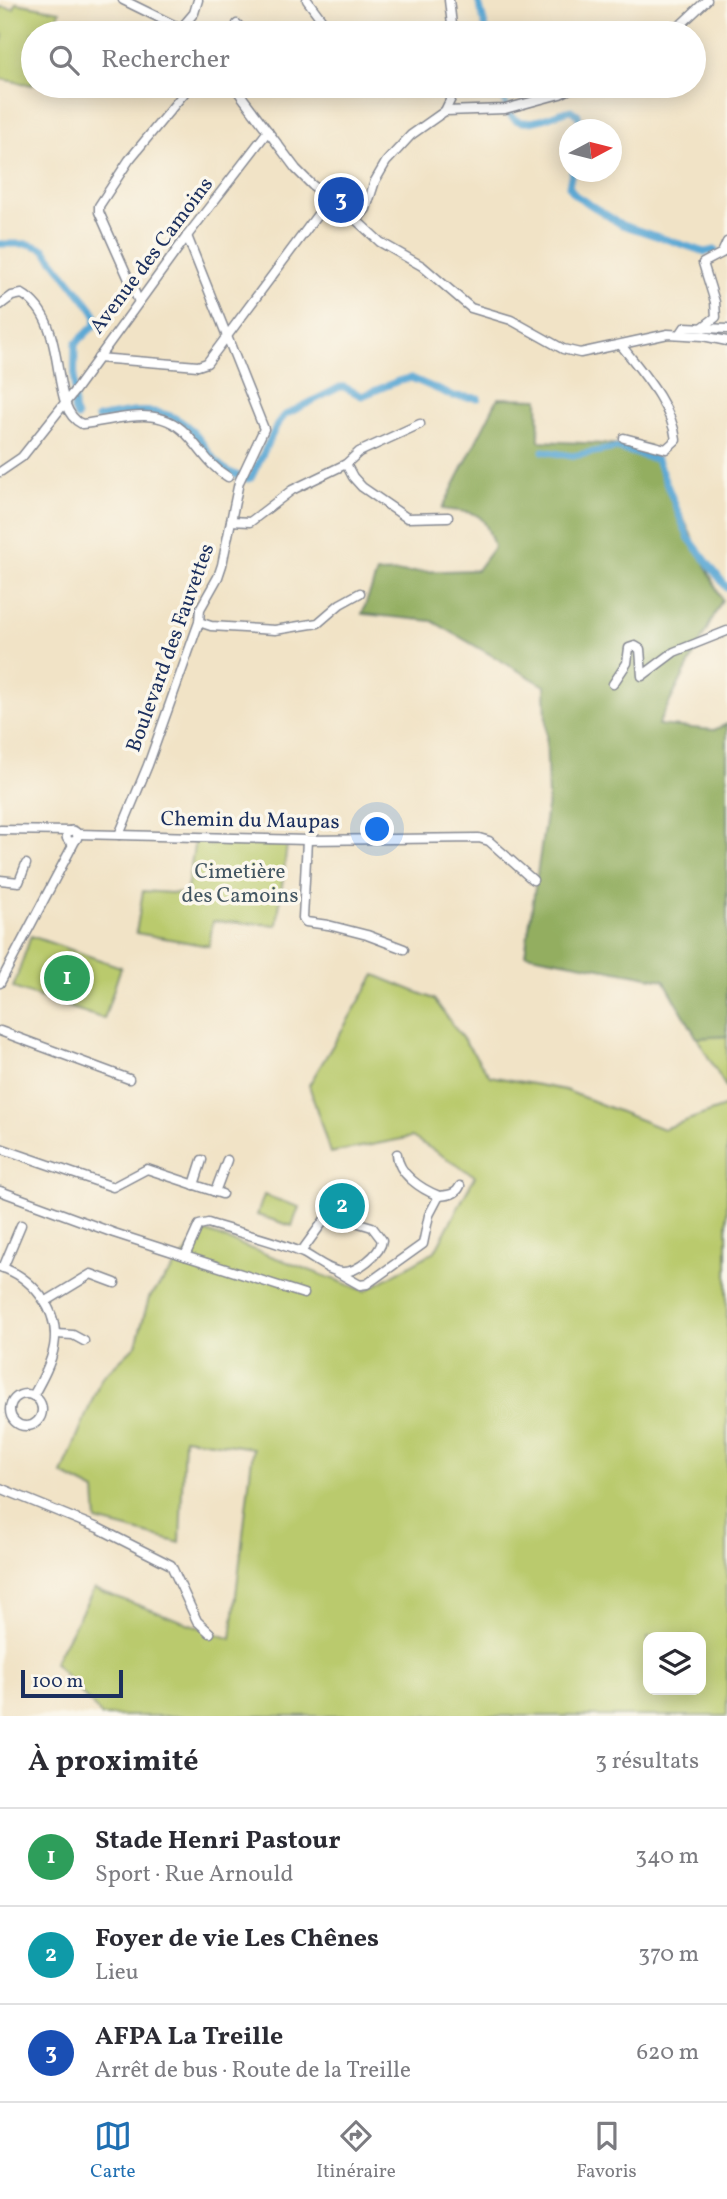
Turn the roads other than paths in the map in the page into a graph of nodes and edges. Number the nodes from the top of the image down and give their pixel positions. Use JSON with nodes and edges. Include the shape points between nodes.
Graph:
{"nodes":[{"id":1,"x":123,"y":0,"type":"edge"},
{"id":2,"x":198,"y":0,"type":"edge"},
{"id":3,"x":307,"y":0,"type":"edge"},
{"id":4,"x":449,"y":0,"type":"edge"},
{"id":5,"x":707,"y":0,"type":"edge"},
{"id":6,"x":169,"y":21,"type":"edge"},
{"id":7,"x":187,"y":21,"type":"edge"},
{"id":8,"x":323,"y":21,"type":"edge"},
{"id":9,"x":452,"y":21,"type":"edge"},
{"id":10,"x":685,"y":21,"type":"edge"},
{"id":11,"x":180,"y":98,"type":"edge"},
{"id":12,"x":243,"y":98,"type":"edge"},
{"id":13,"x":451,"y":98,"type":"edge"},
{"id":14,"x":545,"y":98,"type":"edge"},
{"id":15,"x":445,"y":111,"type":"junction"},
{"id":16,"x":268,"y":131,"type":"junction"},
{"id":17,"x":331,"y":198,"type":"junction"},
{"id":18,"x":357,"y":219,"type":"junction"},
{"id":19,"x":187,"y":236,"type":"junction"},
{"id":20,"x":725,"y":246,"type":"edge"},
{"id":21,"x":139,"y":302,"type":"junction"},
{"id":22,"x":0,"y":305,"type":"edge"},
{"id":23,"x":703,"y":327,"type":"junction"},
{"id":24,"x":727,"y":330,"type":"edge"},
{"id":25,"x":681,"y":333,"type":"junction"},
{"id":26,"x":228,"y":337,"type":"junction"},
{"id":27,"x":727,"y":341,"type":"edge"},
{"id":28,"x":621,"y":345,"type":"junction"},
{"id":29,"x":98,"y":358,"type":"junction"},
{"id":30,"x":68,"y":400,"type":"junction"},
{"id":31,"x":420,"y":424,"type":"dead end"},
{"id":32,"x":624,"y":438,"type":"dead end"},
{"id":33,"x":346,"y":464,"type":"junction"},
{"id":34,"x":0,"y":472,"type":"edge"},
{"id":35,"x":228,"y":477,"type":"dead end"},
{"id":36,"x":448,"y":517,"type":"dead end"},
{"id":37,"x":231,"y":521,"type":"junction"},
{"id":38,"x":360,"y":593,"type":"dead end"},
{"id":39,"x":199,"y":622,"type":"junction"},
{"id":40,"x":727,"y":631,"type":"edge"},
{"id":41,"x":613,"y":684,"type":"dead end"},
{"id":42,"x":0,"y":830,"type":"edge"},
{"id":43,"x":119,"y":835,"type":"junction"},
{"id":44,"x":69,"y":836,"type":"junction"},
{"id":45,"x":307,"y":840,"type":"junction"},
{"id":46,"x":26,"y":864,"type":"dead end"},
{"id":47,"x":0,"y":880,"type":"edge"},
{"id":48,"x":533,"y":880,"type":"dead end"},
{"id":49,"x":404,"y":949,"type":"dead end"},
{"id":50,"x":0,"y":983,"type":"edge"},
{"id":51,"x":0,"y":1031,"type":"edge"},
{"id":52,"x":129,"y":1079,"type":"dead end"},
{"id":53,"x":0,"y":1148,"type":"edge"},
{"id":54,"x":397,"y":1154,"type":"dead end"},
{"id":55,"x":202,"y":1160,"type":"dead end"},
{"id":56,"x":228,"y":1160,"type":"dead end"},
{"id":57,"x":194,"y":1185,"type":"junction"},
{"id":58,"x":460,"y":1186,"type":"dead end"},
{"id":59,"x":0,"y":1191,"type":"edge"},
{"id":60,"x":439,"y":1196,"type":"junction"},
{"id":61,"x":20,"y":1225,"type":"dead end"},
{"id":62,"x":301,"y":1252,"type":"junction"},
{"id":63,"x":184,"y":1256,"type":"junction"},
{"id":64,"x":2,"y":1268,"type":"edge"},
{"id":65,"x":334,"y":1271,"type":"junction"},
{"id":66,"x":115,"y":1283,"type":"dead end"},
{"id":67,"x":304,"y":1294,"type":"dead end"},
{"id":68,"x":45,"y":1302,"type":"junction"},
{"id":69,"x":56,"y":1334,"type":"junction"},
{"id":70,"x":84,"y":1341,"type":"dead end"},
{"id":71,"x":33,"y":1396,"type":"dead end"},
{"id":72,"x":0,"y":1488,"type":"edge"},
{"id":73,"x":210,"y":1633,"type":"dead end"}],
"edges":[{"from":1,"to":6,"type":"street"},
{"from":2,"to":7,"type":"street"},
{"from":3,"to":8,"type":"street"},
{"from":4,"to":9,"type":"street"},
{"from":5,"to":10,"type":"street"},
{"from":11,"to":21,"type":"street","via":[[129,160],[99,206]]},
{"from":12,"to":16,"type":"street"},
{"from":13,"to":15,"type":"street"},
{"from":14,"to":15,"type":"street","via":[[508,108]]},
{"from":15,"to":18,"type":"street","via":[[411,135],[386,162]]},
{"from":16,"to":17,"type":"street","via":[[296,169]]},
{"from":16,"to":19,"type":"street","name":"Avenue des Camoins"},
{"from":17,"to":18,"type":"street"},
{"from":17,"to":26,"type":"street"},
{"from":18,"to":28,"type":"street","via":[[380,242],[422,266],[471,308],[511,320],[572,352]]},
{"from":19,"to":21,"type":"street","name":"Avenue des Camoins"},
{"from":19,"to":26,"type":"street","name":"Boulevard des Fauvettes"},
{"from":20,"to":23,"type":"street","via":[[719,256],[703,263],[716,313]]},
{"from":21,"to":29,"type":"street","name":"Avenue des Camoins"},
{"from":22,"to":30,"type":"street","via":[[22,294],[32,300],[50,327],[59,383]]},
{"from":23,"to":24,"type":"street"},
{"from":23,"to":25,"type":"street","via":[[685,327]]},
{"from":25,"to":27,"type":"street"},
{"from":25,"to":28,"type":"street"},
{"from":26,"to":29,"type":"street","via":[[198,366]]},
{"from":26,"to":37,"type":"street","name":"Boulevard des Fauvettes","via":[[264,429],[240,478]]},
{"from":28,"to":32,"type":"street","via":[[663,406],[676,440],[666,449]]},
{"from":29,"to":30,"type":"street","name":"Avenue des Camoins"},
{"from":30,"to":34,"type":"street","name":"Avenue des Camoins","via":[[22,457]]},
{"from":30,"to":35,"type":"street","via":[[72,418],[82,424],[144,414],[169,420]]},
{"from":31,"to":33,"type":"street","via":[[359,452]]},
{"from":33,"to":36,"type":"street","via":[[362,487],[407,518]]},
{"from":33,"to":37,"type":"street","via":[[292,490],[250,522]]},
{"from":37,"to":39,"type":"street","name":"Boulevard des Fauvettes","via":[[222,565],[200,609]]},
{"from":38,"to":39,"type":"street","via":[[318,623],[275,630]]},
{"from":39,"to":43,"type":"street","name":"Boulevard des Fauvettes"},
{"from":40,"to":41,"type":"street","via":[[674,652],[642,676],[640,649],[635,646],[629,649],[627,663]]},
{"from":42,"to":44,"type":"street"},
{"from":43,"to":44,"type":"street"},
{"from":43,"to":45,"type":"street","name":"Chemin du Maupas"},
{"from":44,"to":50,"type":"street","via":[[68,852]]},
{"from":45,"to":48,"type":"street","name":"Chemin du Maupas","via":[[479,838],[489,841]]},
{"from":45,"to":49,"type":"street","via":[[306,922],[367,935]]},
{"from":46,"to":47,"type":"street","via":[[19,882]]},
{"from":51,"to":52,"type":"street"},
{"from":53,"to":57,"type":"street","via":[[113,1187],[148,1169]]},
{"from":54,"to":60,"type":"street","via":[[399,1165],[416,1184]]},
{"from":55,"to":57,"type":"street"},
{"from":56,"to":57,"type":"street","via":[[219,1193]]},
{"from":58,"to":60,"type":"street","via":[[452,1194]]},
{"from":59,"to":63,"type":"street"},
{"from":60,"to":65,"type":"street","via":[[419,1248],[367,1284]]},
{"from":61,"to":64,"type":"street"},
{"from":62,"to":63,"type":"street","via":[[203,1223]]},
{"from":62,"to":65,"type":"street"},
{"from":62,"to":65,"type":"street","via":[[332,1215],[372,1227],[383,1240],[379,1251],[350,1271]]},
{"from":63,"to":67,"type":"street"},
{"from":64,"to":68,"type":"street","via":[[24,1278]]},
{"from":66,"to":68,"type":"street","via":[[91,1273]]},
{"from":68,"to":69,"type":"street"},
{"from":69,"to":70,"type":"street"},
{"from":69,"to":71,"type":"street","via":[[45,1376]]},
{"from":72,"to":73,"type":"street","via":[[98,1528],[171,1565],[197,1621]]}]}
